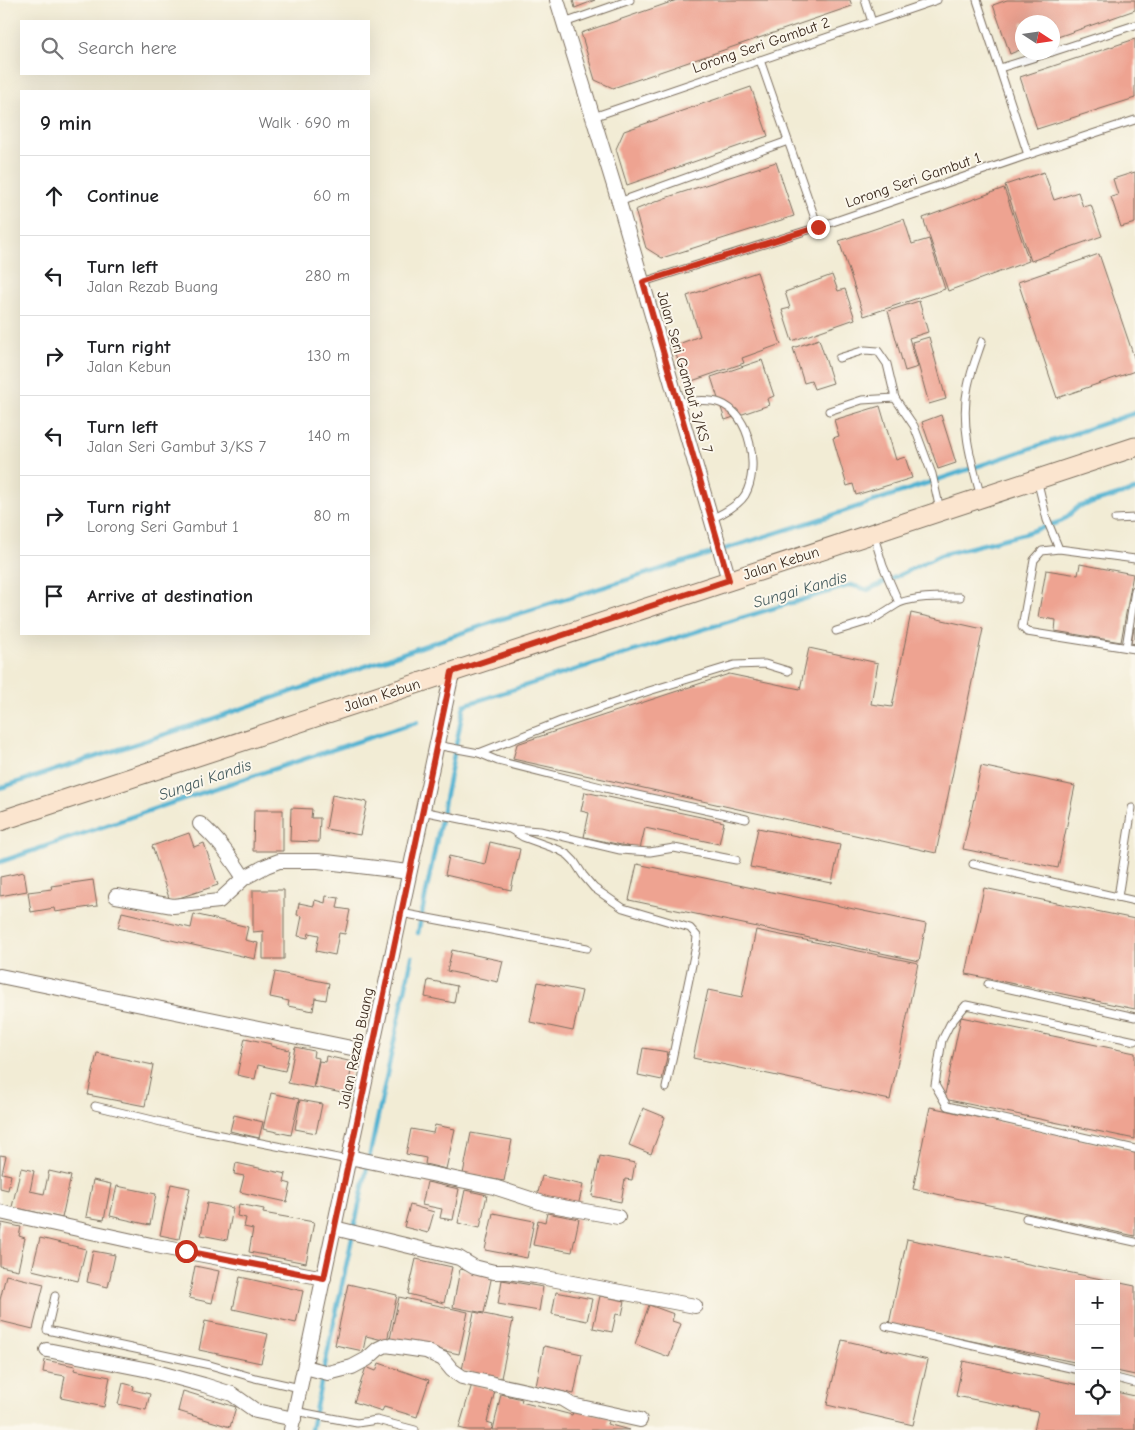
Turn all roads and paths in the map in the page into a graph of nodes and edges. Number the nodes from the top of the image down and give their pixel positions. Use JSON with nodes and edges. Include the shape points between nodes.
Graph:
{"nodes":[{"id":1,"x":557,"y":0,"type":"edge"},
{"id":2,"x":630,"y":0,"type":"edge"},
{"id":3,"x":865,"y":0,"type":"edge"},
{"id":4,"x":937,"y":0,"type":"edge"},
{"id":5,"x":977,"y":0,"type":"edge"},
{"id":6,"x":872,"y":22,"type":"junction"},
{"id":7,"x":564,"y":23,"type":"junction"},
{"id":8,"x":1135,"y":25,"type":"edge"},
{"id":9,"x":1060,"y":49,"type":"edge"},
{"id":10,"x":760,"y":60,"type":"junction"},
{"id":11,"x":1026,"y":60,"type":"edge"},
{"id":12,"x":1000,"y":68,"type":"junction"},
{"id":13,"x":593,"y":117,"type":"junction"},
{"id":14,"x":1135,"y":120,"type":"edge"},
{"id":15,"x":788,"y":141,"type":"junction"},
{"id":16,"x":1028,"y":155,"type":"junction"},
{"id":17,"x":619,"y":202,"type":"junction"},
{"id":18,"x":818,"y":227,"type":"junction"},
{"id":19,"x":643,"y":282,"type":"junction"},
{"id":20,"x":982,"y":341,"type":"dead end"},
{"id":21,"x":839,"y":358,"type":"dead end"},
{"id":22,"x":895,"y":398,"type":"junction"},
{"id":23,"x":677,"y":403,"type":"junction"},
{"id":24,"x":830,"y":411,"type":"dead end"},
{"id":25,"x":1135,"y":447,"type":"edge"},
{"id":26,"x":1037,"y":479,"type":"junction"},
{"id":27,"x":982,"y":497,"type":"junction"},
{"id":28,"x":940,"y":511,"type":"junction"},
{"id":29,"x":1135,"y":518,"type":"edge"},
{"id":30,"x":710,"y":519,"type":"junction"},
{"id":31,"x":1115,"y":519,"type":"dead end"},
{"id":32,"x":873,"y":533,"type":"junction"},
{"id":33,"x":1060,"y":549,"type":"junction"},
{"id":34,"x":1135,"y":559,"type":"edge"},
{"id":35,"x":729,"y":580,"type":"junction"},
{"id":36,"x":1135,"y":590,"type":"edge"},
{"id":37,"x":960,"y":597,"type":"dead end"},
{"id":38,"x":899,"y":603,"type":"junction"},
{"id":39,"x":836,"y":631,"type":"dead end"},
{"id":40,"x":1126,"y":647,"type":"junction"},
{"id":41,"x":1135,"y":649,"type":"edge"},
{"id":42,"x":788,"y":670,"type":"dead end"},
{"id":43,"x":452,"y":672,"type":"junction"},
{"id":44,"x":443,"y":746,"type":"junction"},
{"id":45,"x":478,"y":754,"type":"junction"},
{"id":46,"x":1132,"y":808,"type":"dead end"},
{"id":47,"x":429,"y":813,"type":"junction"},
{"id":48,"x":746,"y":818,"type":"dead end"},
{"id":49,"x":0,"y":821,"type":"edge"},
{"id":50,"x":200,"y":824,"type":"dead end"},
{"id":51,"x":510,"y":829,"type":"junction"},
{"id":52,"x":736,"y":860,"type":"dead end"},
{"id":53,"x":973,"y":864,"type":"dead end"},
{"id":54,"x":409,"y":872,"type":"junction"},
{"id":55,"x":244,"y":878,"type":"junction"},
{"id":56,"x":116,"y":896,"type":"dead end"},
{"id":57,"x":1118,"y":897,"type":"junction"},
{"id":58,"x":1135,"y":901,"type":"edge"},
{"id":59,"x":401,"y":913,"type":"junction"},
{"id":60,"x":587,"y":948,"type":"dead end"},
{"id":61,"x":0,"y":976,"type":"edge"},
{"id":62,"x":988,"y":984,"type":"dead end"},
{"id":63,"x":1135,"y":1017,"type":"edge"},
{"id":64,"x":1135,"y":1041,"type":"edge"},
{"id":65,"x":371,"y":1052,"type":"junction"},
{"id":66,"x":666,"y":1088,"type":"dead end"},
{"id":67,"x":95,"y":1106,"type":"dead end"},
{"id":68,"x":1135,"y":1149,"type":"edge"},
{"id":69,"x":351,"y":1158,"type":"junction"},
{"id":70,"x":0,"y":1212,"type":"edge"},
{"id":71,"x":618,"y":1217,"type":"dead end"},
{"id":72,"x":1026,"y":1218,"type":"dead end"},
{"id":73,"x":339,"y":1229,"type":"junction"},
{"id":74,"x":1135,"y":1242,"type":"edge"},
{"id":75,"x":324,"y":1278,"type":"junction"},
{"id":76,"x":55,"y":1296,"type":"dead end"},
{"id":77,"x":695,"y":1306,"type":"dead end"},
{"id":78,"x":886,"y":1326,"type":"dead end"},
{"id":79,"x":47,"y":1350,"type":"dead end"},
{"id":80,"x":309,"y":1368,"type":"junction"},
{"id":81,"x":1075,"y":1369,"type":"edge"},
{"id":82,"x":1120,"y":1379,"type":"edge"},
{"id":83,"x":1135,"y":1383,"type":"edge"},
{"id":84,"x":300,"y":1388,"type":"junction"},
{"id":85,"x":297,"y":1418,"type":"edge"},
{"id":86,"x":640,"y":1420,"type":"dead end"},
{"id":87,"x":415,"y":1430,"type":"edge"}],
"edges":[{"from":1,"to":7,"type":"street","name":"Jalan Seri Gambut 3/KS 7"},
{"from":2,"to":7,"type":"lane"},
{"from":3,"to":6,"type":"lane"},
{"from":4,"to":6,"type":"lane","name":"Lorong Seri Gambut 2"},
{"from":5,"to":12,"type":"lane"},
{"from":6,"to":10,"type":"lane","name":"Lorong Seri Gambut 2"},
{"from":7,"to":13,"type":"street","name":"Jalan Seri Gambut 3/KS 7"},
{"from":8,"to":9,"type":"lane"},
{"from":10,"to":13,"type":"lane","name":"Lorong Seri Gambut 2"},
{"from":10,"to":15,"type":"lane"},
{"from":11,"to":12,"type":"lane"},
{"from":12,"to":16,"type":"lane"},
{"from":13,"to":17,"type":"street","name":"Jalan Seri Gambut 3/KS 7"},
{"from":14,"to":16,"type":"lane","name":"Lorong Seri Gambut 1"},
{"from":15,"to":17,"type":"lane"},
{"from":15,"to":18,"type":"lane"},
{"from":16,"to":18,"type":"lane","name":"Lorong Seri Gambut 1"},
{"from":17,"to":19,"type":"street","name":"Jalan Seri Gambut 3/KS 7"},
{"from":18,"to":19,"type":"lane","name":"Lorong Seri Gambut 1"},
{"from":19,"to":23,"type":"street","name":"Jalan Seri Gambut 3/KS 7"},
{"from":20,"to":27,"type":"lane","via":[[968,386],[964,422]]},
{"from":21,"to":22,"type":"lane","via":[[865,350],[878,351],[887,364]]},
{"from":22,"to":24,"type":"lane","via":[[862,400]]},
{"from":22,"to":28,"type":"lane","via":[[914,426],[932,474]]},
{"from":23,"to":30,"type":"street","name":"Jalan Seri Gambut 3/KS 7"},
{"from":23,"to":30,"type":"lane","via":[[720,403],[736,413],[750,440],[753,469],[745,495],[726,513]]},
{"from":25,"to":26,"type":"main road","name":"Jalan Kebun"},
{"from":26,"to":27,"type":"main road","name":"Jalan Kebun"},
{"from":26,"to":33,"type":"lane","via":[[1047,520]]},
{"from":27,"to":28,"type":"main road","name":"Jalan Kebun"},
{"from":28,"to":32,"type":"main road","name":"Jalan Kebun"},
{"from":29,"to":31,"type":"lane"},
{"from":30,"to":35,"type":"street","name":"Jalan Seri Gambut 3/KS 7"},
{"from":32,"to":35,"type":"main road","name":"Jalan Kebun"},
{"from":32,"to":38,"type":"lane"},
{"from":33,"to":34,"type":"lane"},
{"from":33,"to":40,"type":"lane","via":[[1042,551],[1034,560],[1022,627],[1027,632]]},
{"from":35,"to":43,"type":"main road","name":"Jalan Kebun"},
{"from":36,"to":40,"type":"lane"},
{"from":37,"to":38,"type":"lane","via":[[924,597]]},
{"from":38,"to":39,"type":"lane","via":[[872,620]]},
{"from":40,"to":41,"type":"lane"},
{"from":42,"to":45,"type":"lane","via":[[765,664],[734,665],[649,690]]},
{"from":43,"to":44,"type":"street","name":"Jalan Rezab Buang"},
{"from":43,"to":49,"type":"main road","name":"Jalan Kebun"},
{"from":44,"to":45,"type":"lane"},
{"from":44,"to":47,"type":"street","name":"Jalan Rezab Buang"},
{"from":45,"to":48,"type":"lane","via":[[605,788]]},
{"from":46,"to":57,"type":"lane"},
{"from":47,"to":51,"type":"lane"},
{"from":47,"to":54,"type":"street","name":"Jalan Rezab Buang"},
{"from":50,"to":55,"type":"street","via":[[226,850]]},
{"from":51,"to":52,"type":"lane","via":[[540,831],[620,850],[650,852],[674,848]]},
{"from":51,"to":66,"type":"lane","via":[[568,855],[594,888],[623,908],[690,928],[697,936]]},
{"from":53,"to":57,"type":"lane"},
{"from":54,"to":55,"type":"street","via":[[318,861],[279,861]]},
{"from":54,"to":59,"type":"street","name":"Jalan Rezab Buang"},
{"from":55,"to":56,"type":"street","via":[[219,901],[199,904],[173,906]]},
{"from":57,"to":58,"type":"lane"},
{"from":59,"to":60,"type":"lane"},
{"from":59,"to":65,"type":"street","name":"Jalan Rezab Buang"},
{"from":61,"to":65,"type":"street"},
{"from":62,"to":63,"type":"lane"},
{"from":64,"to":68,"type":"lane","via":[[966,1005],[942,1040],[935,1085],[947,1106]]},
{"from":65,"to":69,"type":"street","name":"Jalan Rezab Buang"},
{"from":67,"to":69,"type":"lane","via":[[190,1129]]},
{"from":69,"to":71,"type":"street","via":[[494,1187],[546,1204]]},
{"from":69,"to":73,"type":"street","name":"Jalan Rezab Buang"},
{"from":70,"to":75,"type":"street"},
{"from":72,"to":74,"type":"lane"},
{"from":73,"to":75,"type":"street","name":"Jalan Rezab Buang"},
{"from":73,"to":77,"type":"street","via":[[458,1258],[474,1267],[494,1272],[517,1273]]},
{"from":75,"to":80,"type":"street","name":"Jalan Rezab Buang"},
{"from":76,"to":84,"type":"lane","via":[[47,1330]]},
{"from":78,"to":81,"type":"lane"},
{"from":79,"to":85,"type":"street","via":[[149,1370],[232,1394],[256,1410]]},
{"from":80,"to":84,"type":"street","name":"Jalan Rezab Buang"},
{"from":80,"to":86,"type":"street","via":[[328,1373],[352,1367],[386,1345],[426,1351],[442,1359],[462,1377]]},
{"from":82,"to":83,"type":"lane"},
{"from":84,"to":85,"type":"street","name":"Jalan Rezab Buang"},
{"from":85,"to":87,"type":"lane","via":[[320,1416],[357,1423],[377,1420]]}]}
